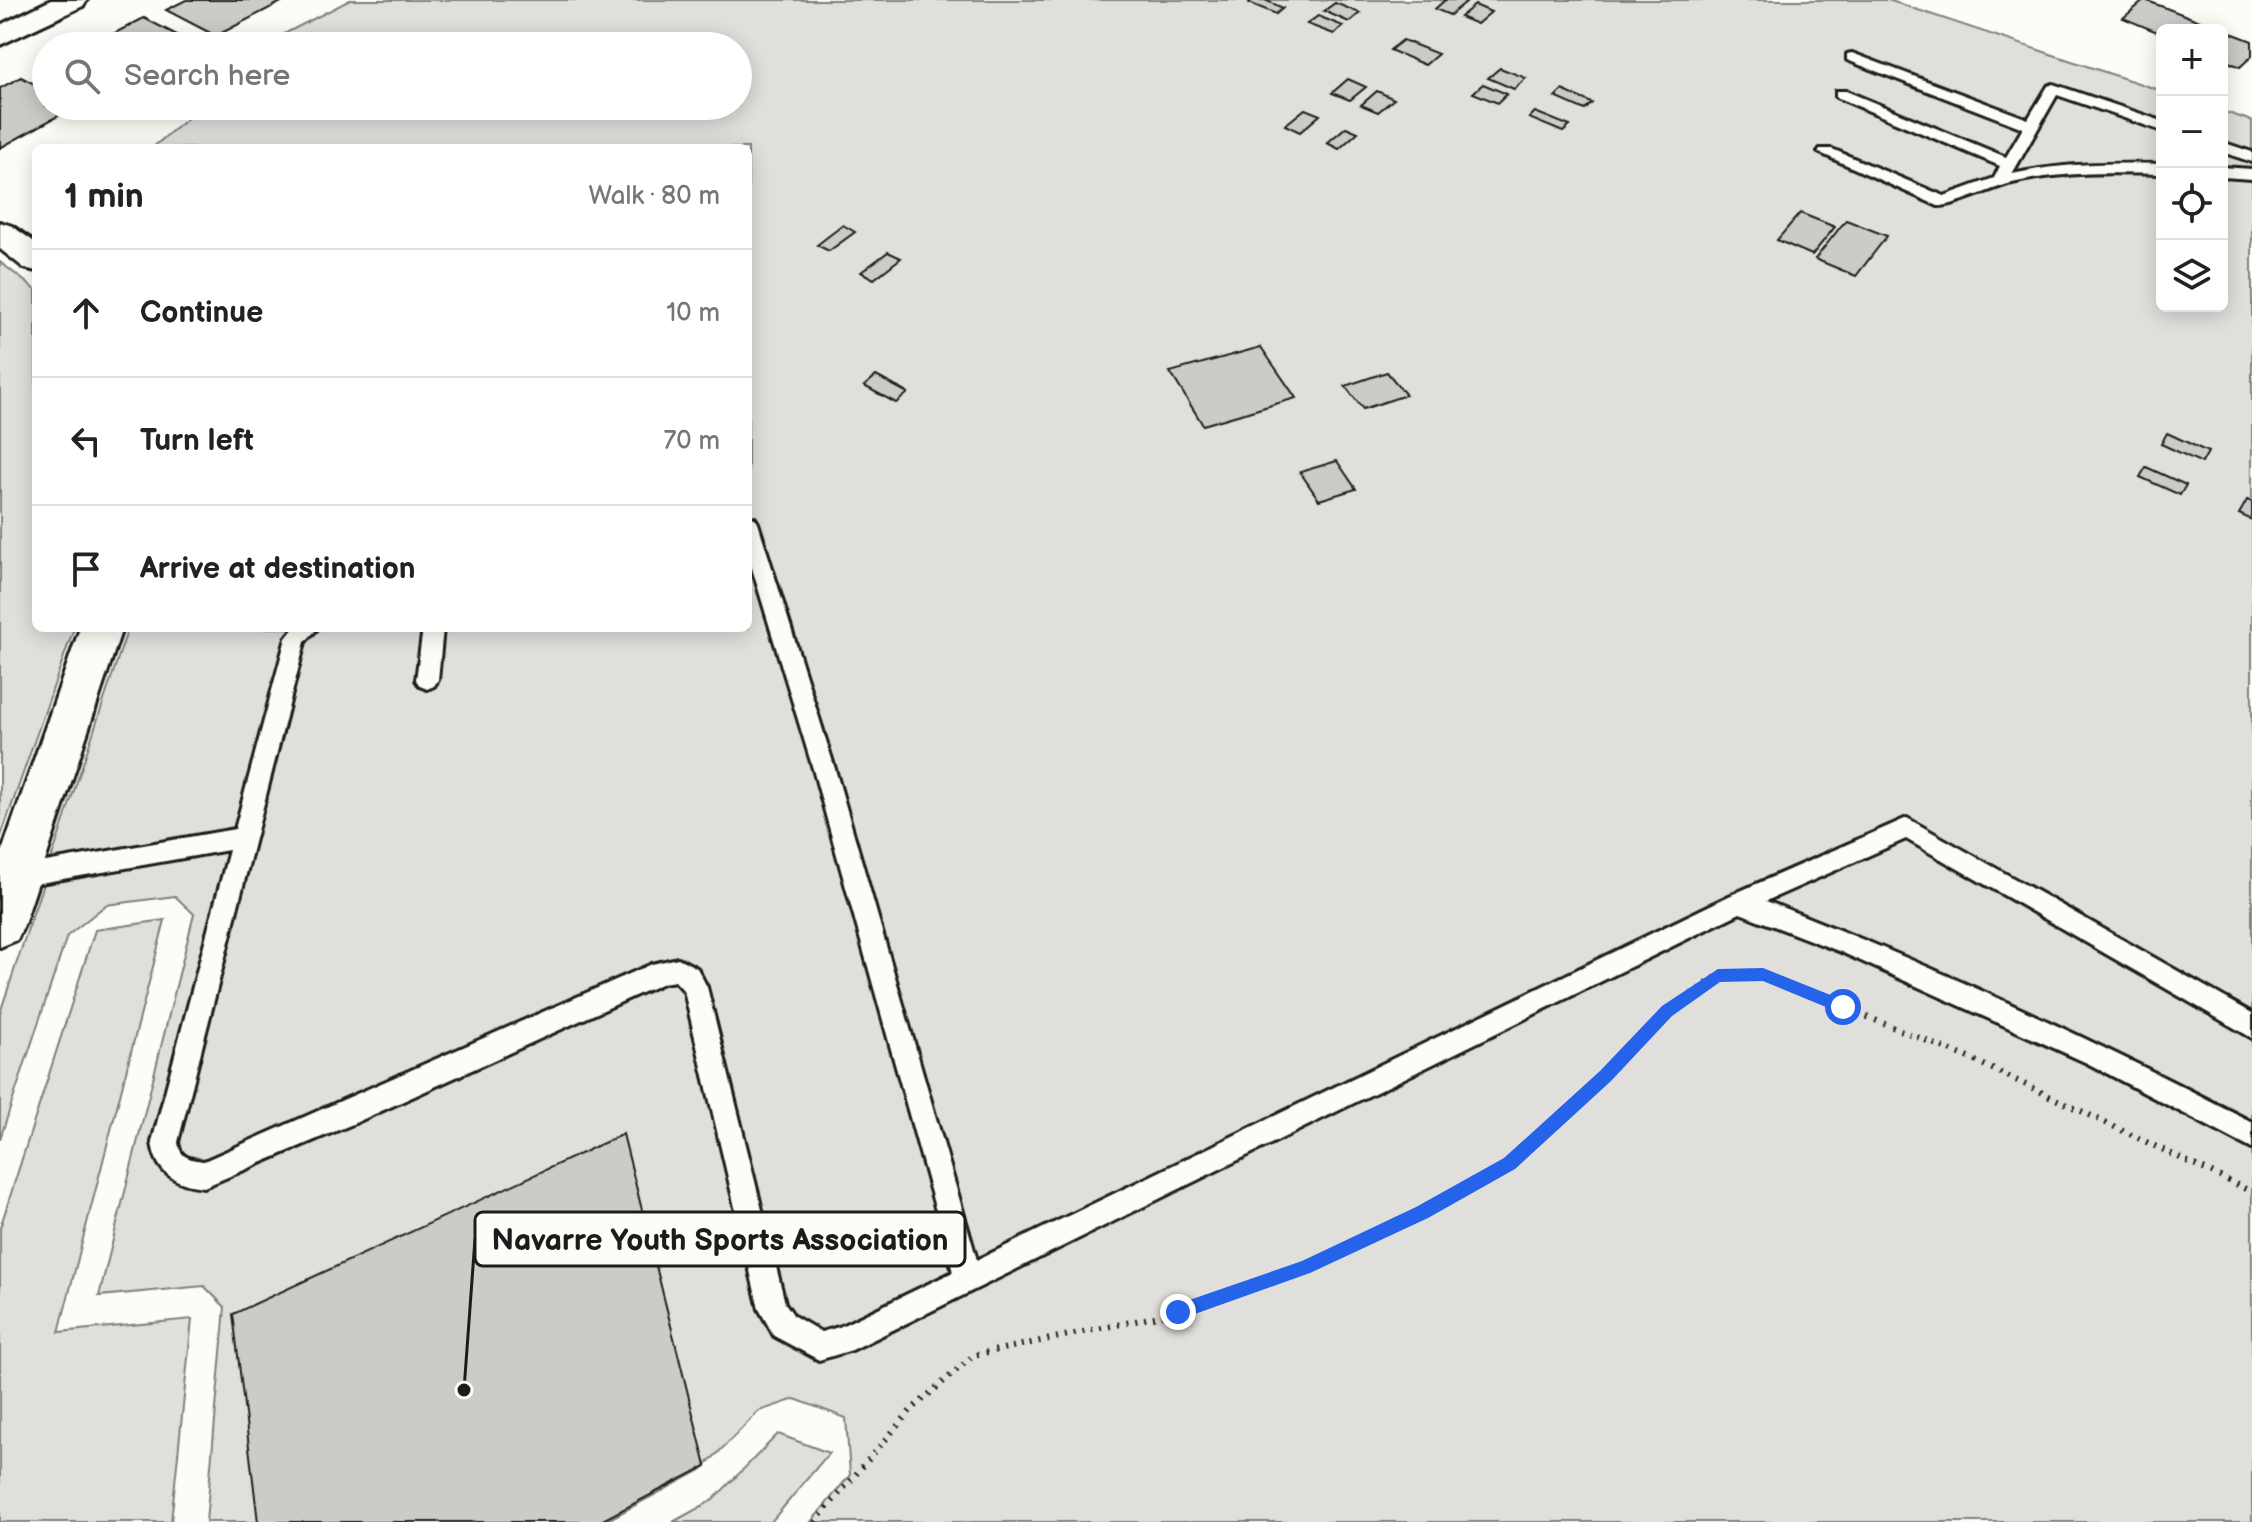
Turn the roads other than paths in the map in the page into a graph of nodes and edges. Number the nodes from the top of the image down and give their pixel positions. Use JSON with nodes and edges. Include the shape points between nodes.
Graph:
{"nodes":[{"id":1,"x":73,"y":0,"type":"edge"},
{"id":2,"x":0,"y":36,"type":"edge"},
{"id":3,"x":1852,"y":57,"type":"dead end"},
{"id":4,"x":1841,"y":94,"type":"dead end"},
{"id":5,"x":2156,"y":124,"type":"edge"},
{"id":6,"x":2032,"y":126,"type":"junction"},
{"id":7,"x":2228,"y":149,"type":"edge"},
{"id":8,"x":1826,"y":152,"type":"dead end"},
{"id":9,"x":2252,"y":157,"type":"edge"},
{"id":10,"x":2010,"y":164,"type":"junction"},
{"id":11,"x":2156,"y":169,"type":"edge"},
{"id":12,"x":2228,"y":172,"type":"edge"},
{"id":13,"x":2252,"y":174,"type":"edge"},
{"id":14,"x":1999,"y":182,"type":"junction"},
{"id":15,"x":0,"y":233,"type":"edge"},
{"id":16,"x":32,"y":257,"type":"edge"},
{"id":17,"x":752,"y":536,"type":"edge"},
{"id":18,"x":100,"y":632,"type":"edge"},
{"id":19,"x":303,"y":632,"type":"edge"},
{"id":20,"x":433,"y":632,"type":"edge"},
{"id":21,"x":427,"y":680,"type":"dead end"},
{"id":22,"x":243,"y":838,"type":"junction"},
{"id":23,"x":17,"y":877,"type":"junction"},
{"id":24,"x":1739,"y":902,"type":"junction"},
{"id":25,"x":0,"y":925,"type":"edge"},
{"id":26,"x":2252,"y":1026,"type":"edge"},
{"id":27,"x":2252,"y":1136,"type":"edge"},
{"id":28,"x":968,"y":1278,"type":"junction"}],
"edges":[{"from":1,"to":2,"type":"street"},
{"from":3,"to":6,"type":"lane"},
{"from":4,"to":10,"type":"lane"},
{"from":5,"to":6,"type":"lane","via":[[2053,89]]},
{"from":6,"to":10,"type":"lane"},
{"from":7,"to":9,"type":"lane"},
{"from":8,"to":14,"type":"lane","via":[[1944,202],[1969,188]]},
{"from":10,"to":14,"type":"lane"},
{"from":11,"to":14,"type":"lane","via":[[2065,172]]},
{"from":12,"to":13,"type":"lane"},
{"from":15,"to":16,"type":"street"},
{"from":17,"to":28,"type":"lane"},
{"from":18,"to":23,"type":"street"},
{"from":19,"to":22,"type":"lane","via":[[296,638]]},
{"from":20,"to":21,"type":"lane"},
{"from":22,"to":23,"type":"lane"},
{"from":22,"to":28,"type":"lane","via":[[165,1142],[166,1157],[175,1167],[204,1174],[678,969],[695,987],[773,1309],[784,1326],[819,1346],[842,1340]]},
{"from":23,"to":25,"type":"street"},
{"from":24,"to":26,"type":"lane","via":[[1907,828]]},
{"from":24,"to":27,"type":"lane","via":[[1849,944],[2096,1054]]},
{"from":24,"to":28,"type":"lane"}]}
